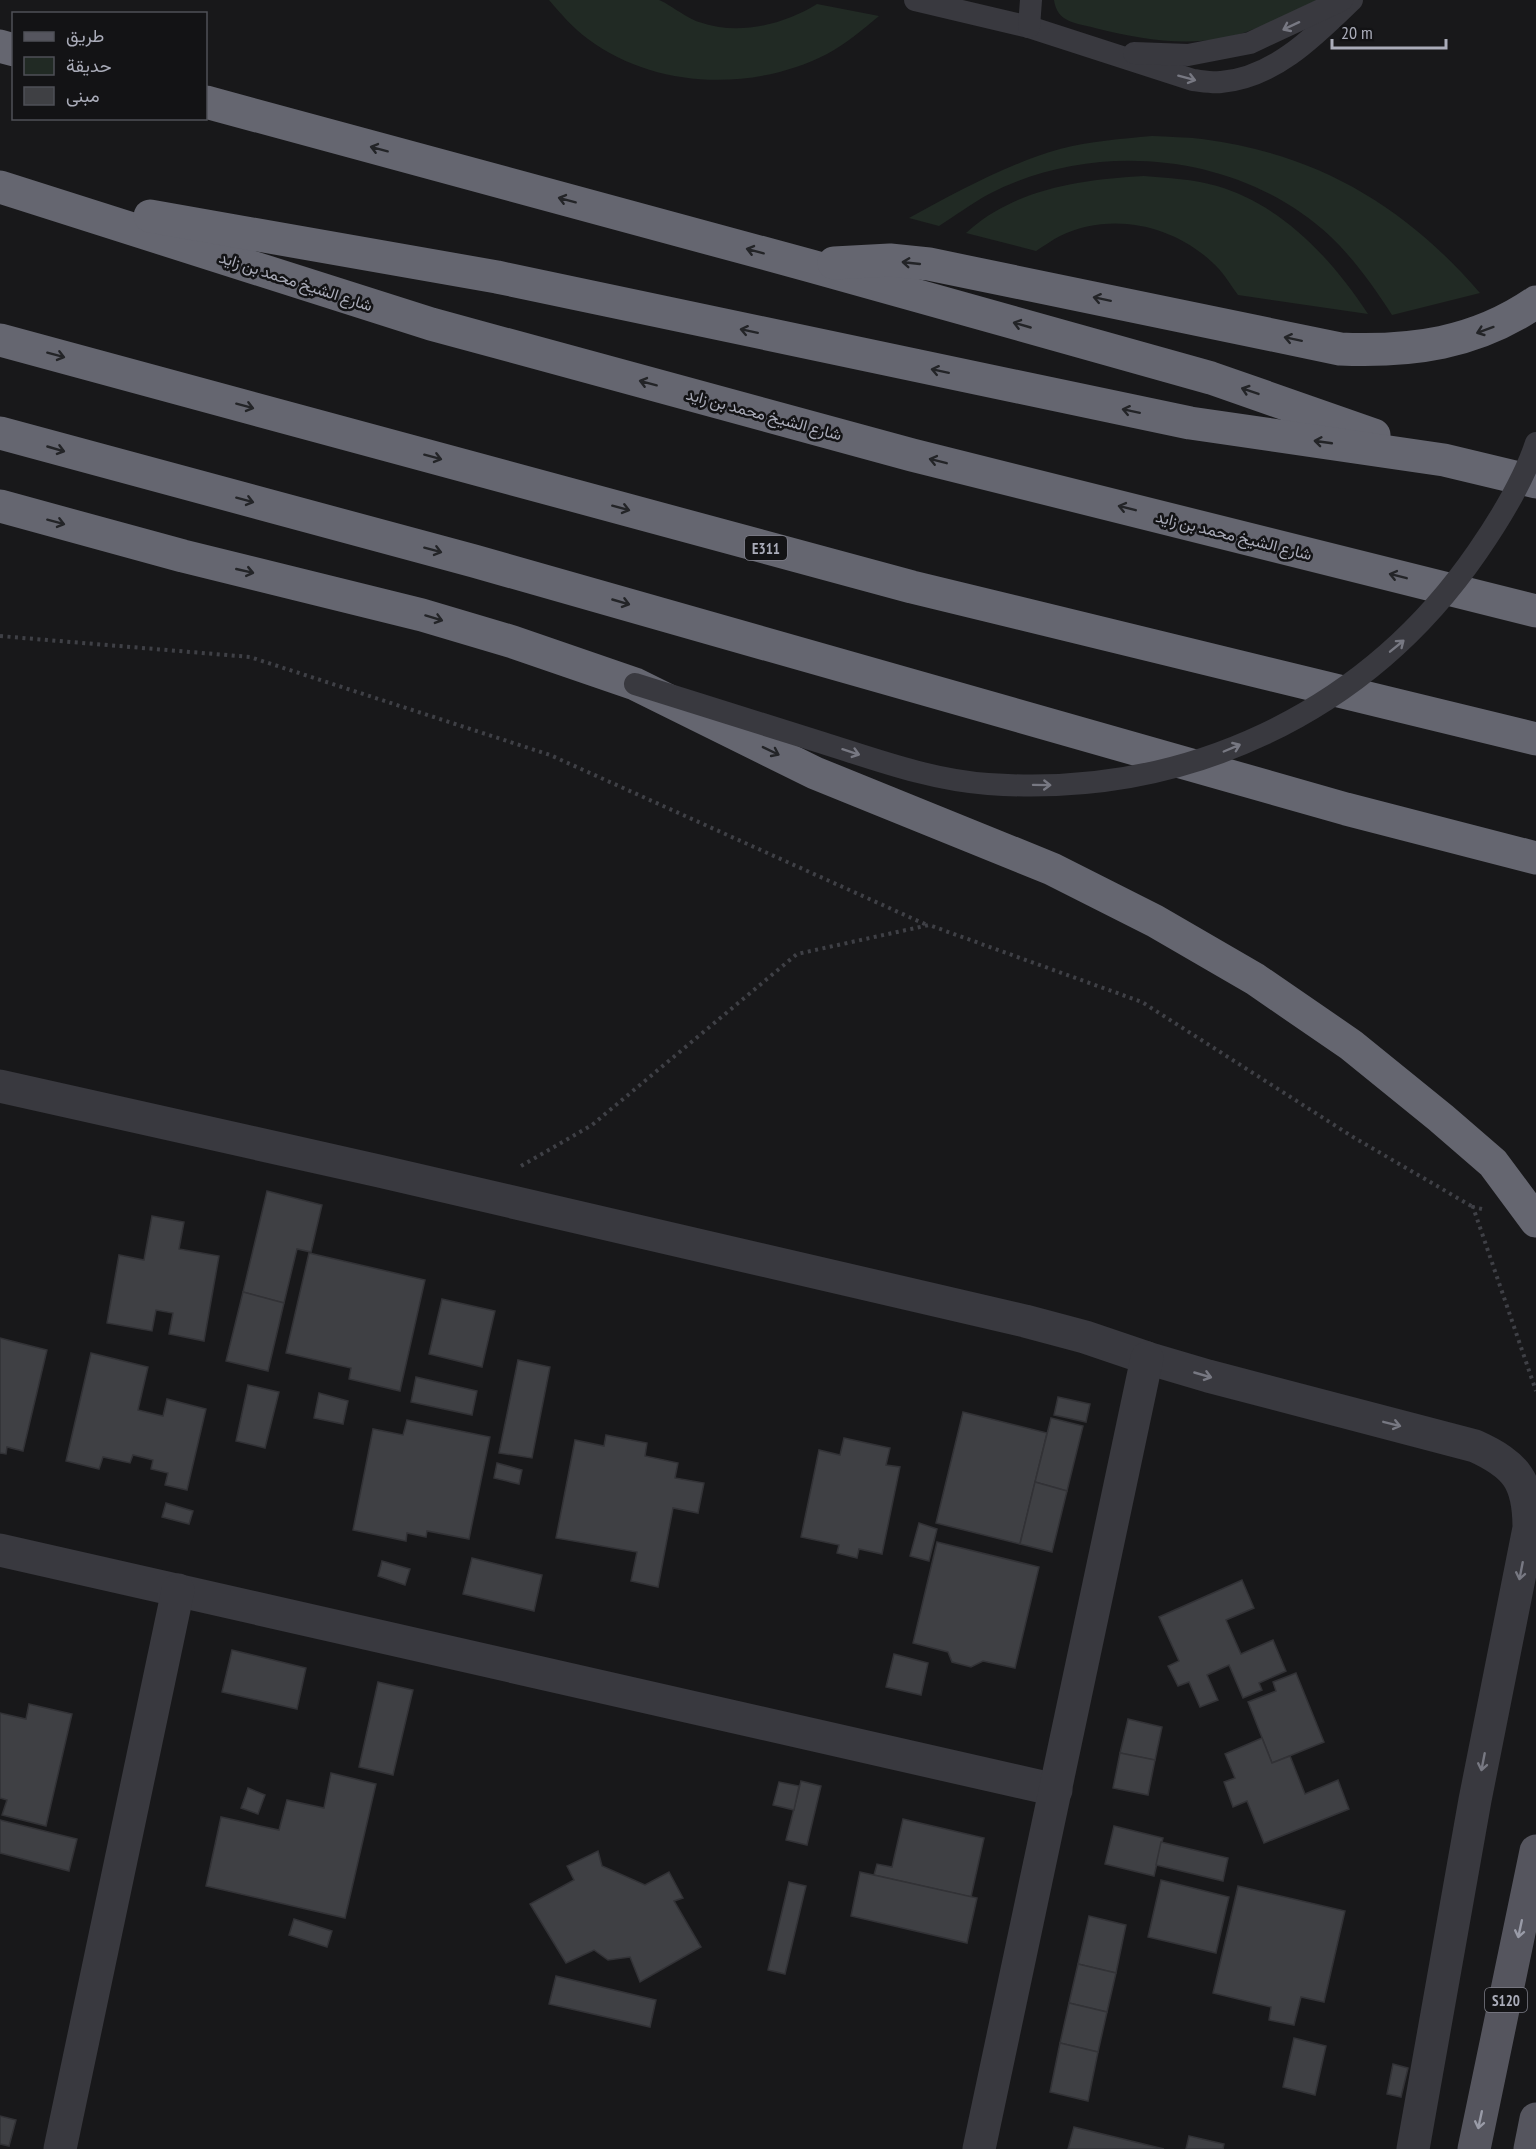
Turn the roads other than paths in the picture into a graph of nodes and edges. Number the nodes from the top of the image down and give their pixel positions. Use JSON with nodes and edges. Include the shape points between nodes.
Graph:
{"nodes":[{"id":1,"x":915,"y":0,"type":"edge"},
{"id":2,"x":1031,"y":0,"type":"edge"},
{"id":3,"x":1343,"y":0,"type":"edge"},
{"id":4,"x":1352,"y":0,"type":"edge"},
{"id":5,"x":991,"y":9,"type":"edge"},
{"id":6,"x":1029,"y":27,"type":"junction"},
{"id":7,"x":1112,"y":52,"type":"junction"},
{"id":8,"x":207,"y":102,"type":"edge"},
{"id":9,"x":13,"y":191,"type":"edge"},
{"id":10,"x":811,"y":266,"type":"junction"},
{"id":11,"x":1536,"y":302,"type":"edge"},
{"id":12,"x":0,"y":340,"type":"edge"},
{"id":13,"x":0,"y":433,"type":"edge"},
{"id":14,"x":1536,"y":443,"type":"edge"},
{"id":15,"x":1444,"y":460,"type":"junction"},
{"id":16,"x":1536,"y":482,"type":"edge"},
{"id":17,"x":0,"y":506,"type":"edge"},
{"id":18,"x":1536,"y":611,"type":"edge"},
{"id":19,"x":635,"y":684,"type":"junction"},
{"id":20,"x":1536,"y":739,"type":"edge"},
{"id":21,"x":1536,"y":858,"type":"edge"},
{"id":22,"x":0,"y":1086,"type":"edge"},
{"id":23,"x":1535,"y":1219,"type":"edge"},
{"id":24,"x":1147,"y":1358,"type":"junction"},
{"id":25,"x":0,"y":1551,"type":"edge"},
{"id":26,"x":178,"y":1590,"type":"junction"},
{"id":27,"x":1056,"y":1790,"type":"junction"},
{"id":28,"x":1536,"y":1851,"type":"edge"},
{"id":29,"x":1536,"y":2119,"type":"edge"},
{"id":30,"x":60,"y":2149,"type":"edge"},
{"id":31,"x":980,"y":2149,"type":"edge"},
{"id":32,"x":1413,"y":2149,"type":"edge"},
{"id":33,"x":1474,"y":2149,"type":"edge"},
{"id":34,"x":1530,"y":2149,"type":"edge"}],
"edges":[{"from":1,"to":5,"type":"lane"},
{"from":2,"to":6,"type":"lane"},
{"from":3,"to":7,"type":"lane","one_way":true,"via":[[1250,43],[1217,51],[1188,55]]},
{"from":7,"to":4,"type":"lane","one_way":true,"via":[[1193,80],[1220,83],[1247,77],[1273,65],[1320,31]]},
{"from":5,"to":6,"type":"lane"},
{"from":6,"to":7,"type":"lane"},
{"from":10,"to":8,"type":"highway","one_way":true},
{"from":15,"to":9,"type":"highway","one_way":true,"via":[[1190,423],[497,277]]},
{"from":18,"to":9,"type":"highway","name":"شارع الشيخ محمد بن زايد","one_way":true,"via":[[912,455],[431,324]]},
{"from":11,"to":10,"type":"highway","one_way":true,"via":[[1493,327],[1456,340],[1379,351],[1340,349],[929,264],[890,260]]},
{"from":15,"to":10,"type":"highway","one_way":true,"via":[[1211,378]]},
{"from":12,"to":20,"type":"highway","number":"E311","one_way":true,"via":[[912,587]]},
{"from":13,"to":21,"type":"highway","one_way":true,"via":[[486,564],[1346,809]]},
{"from":19,"to":14,"type":"lane","one_way":true,"bridge":true,"via":[[911,771],[998,784],[1063,785],[1138,777],[1211,756],[1282,726],[1347,687],[1406,639],[1456,583],[1499,520]]},
{"from":15,"to":16,"type":"highway"},
{"from":17,"to":19,"type":"highway","one_way":true,"via":[[422,615]]},
{"from":19,"to":23,"type":"highway","one_way":true,"via":[[815,773],[1052,869],[1155,921],[1255,979],[1351,1045],[1441,1118],[1492,1163]]},
{"from":22,"to":24,"type":"street","via":[[1025,1322]]},
{"from":24,"to":27,"type":"street"},
{"from":24,"to":32,"type":"street","one_way":true,"via":[[1475,1446],[1510,1466],[1522,1484],[1529,1506],[1529,1528],[1473,1811]]},
{"from":25,"to":26,"type":"street"},
{"from":26,"to":27,"type":"street"},
{"from":26,"to":30,"type":"street"},
{"from":27,"to":31,"type":"street"},
{"from":28,"to":33,"type":"main road","number":"S120","one_way":true},
{"from":29,"to":34,"type":"main road"}]}
